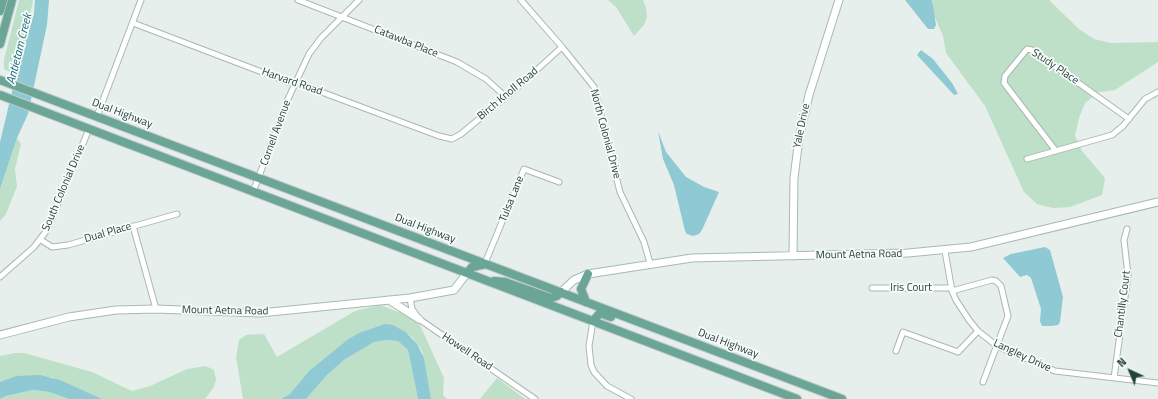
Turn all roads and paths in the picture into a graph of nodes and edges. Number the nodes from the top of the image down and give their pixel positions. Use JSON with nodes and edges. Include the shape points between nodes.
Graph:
{"nodes":[{"id":1,"x":3,"y":0,"type":"edge"},
{"id":2,"x":12,"y":0,"type":"edge"},
{"id":3,"x":141,"y":0,"type":"edge"},
{"id":4,"x":298,"y":0,"type":"edge"},
{"id":5,"x":359,"y":0,"type":"edge"},
{"id":6,"x":521,"y":0,"type":"edge"},
{"id":7,"x":839,"y":0,"type":"edge"},
{"id":8,"x":0,"y":11,"type":"edge"},
{"id":9,"x":342,"y":17,"type":"junction"},
{"id":10,"x":133,"y":23,"type":"junction"},
{"id":11,"x":0,"y":44,"type":"edge"},
{"id":12,"x":562,"y":47,"type":"junction"},
{"id":13,"x":0,"y":80,"type":"edge"},
{"id":14,"x":295,"y":83,"type":"junction"},
{"id":15,"x":1158,"y":92,"type":"edge"},
{"id":16,"x":0,"y":95,"type":"edge"},
{"id":17,"x":506,"y":97,"type":"junction"},
{"id":18,"x":97,"y":116,"type":"junction"},
{"id":19,"x":1129,"y":119,"type":"junction"},
{"id":20,"x":89,"y":129,"type":"junction"},
{"id":21,"x":452,"y":139,"type":"joint"},
{"id":22,"x":1056,"y":151,"type":"junction"},
{"id":23,"x":1027,"y":159,"type":"dead end"},
{"id":24,"x":259,"y":177,"type":"junction"},
{"id":25,"x":559,"y":182,"type":"dead end"},
{"id":26,"x":253,"y":192,"type":"junction"},
{"id":27,"x":1158,"y":202,"type":"edge"},
{"id":28,"x":177,"y":214,"type":"dead end"},
{"id":29,"x":133,"y":226,"type":"junction"},
{"id":30,"x":1127,"y":229,"type":"dead end"},
{"id":31,"x":40,"y":240,"type":"junction"},
{"id":32,"x":945,"y":251,"type":"junction"},
{"id":33,"x":460,"y":254,"type":"junction"},
{"id":34,"x":794,"y":256,"type":"junction"},
{"id":35,"x":486,"y":264,"type":"junction"},
{"id":36,"x":650,"y":264,"type":"junction"},
{"id":37,"x":455,"y":269,"type":"junction"},
{"id":38,"x":467,"y":273,"type":"junction"},
{"id":39,"x":588,"y":274,"type":"junction"},
{"id":40,"x":0,"y":277,"type":"edge"},
{"id":41,"x":486,"y":281,"type":"junction"},
{"id":42,"x":872,"y":288,"type":"dead end"},
{"id":43,"x":951,"y":289,"type":"junction"},
{"id":44,"x":561,"y":292,"type":"junction"},
{"id":45,"x":410,"y":298,"type":"junction"},
{"id":46,"x":389,"y":300,"type":"junction"},
{"id":47,"x":586,"y":302,"type":"junction"},
{"id":48,"x":156,"y":310,"type":"junction"},
{"id":49,"x":419,"y":319,"type":"junction"},
{"id":50,"x":593,"y":321,"type":"junction"},
{"id":51,"x":978,"y":331,"type":"junction"},
{"id":52,"x":0,"y":335,"type":"edge"},
{"id":53,"x":686,"y":340,"type":"junction"},
{"id":54,"x":997,"y":346,"type":"junction"},
{"id":55,"x":896,"y":351,"type":"dead end"},
{"id":56,"x":1114,"y":378,"type":"junction"},
{"id":57,"x":983,"y":382,"type":"dead end"},
{"id":58,"x":1158,"y":382,"type":"edge"},
{"id":59,"x":535,"y":399,"type":"edge"},
{"id":60,"x":631,"y":399,"type":"edge"},
{"id":61,"x":797,"y":399,"type":"edge"},
{"id":62,"x":842,"y":399,"type":"edge"}],
"edges":[{"from":1,"to":8,"type":"main road"},
{"from":2,"to":11,"type":"main road"},
{"from":3,"to":10,"type":"street"},
{"from":4,"to":9,"type":"street","name":"Catawba Place"},
{"from":5,"to":9,"type":"street","name":"Cornell Avenue"},
{"from":6,"to":12,"type":"street","name":"North Colonial Drive"},
{"from":7,"to":34,"type":"street","name":"Yale Drive","via":[[809,95],[799,138],[793,201]]},
{"from":9,"to":14,"type":"street","name":"Cornell Avenue","via":[[314,46]]},
{"from":9,"to":17,"type":"street","name":"Catawba Place","via":[[457,62],[486,79]]},
{"from":10,"to":14,"type":"street","name":"Harvard Road"},
{"from":10,"to":18,"type":"street"},
{"from":12,"to":17,"type":"street","name":"Birch Knoll Road"},
{"from":12,"to":36,"type":"street","name":"North Colonial Drive","via":[[594,88],[620,192],[644,242]]},
{"from":13,"to":18,"type":"main road","name":"Dual Highway"},
{"from":14,"to":21,"type":"street","name":"Harvard Road"},
{"from":14,"to":24,"type":"street","name":"Cornell Avenue"},
{"from":15,"to":19,"type":"street","via":[[1145,99]]},
{"from":16,"to":20,"type":"main road"},
{"from":17,"to":21,"type":"street","name":"Birch Knoll Road"},
{"from":18,"to":24,"type":"main road","name":"Dual Highway"},
{"from":19,"to":22,"type":"street","via":[[1118,131],[1109,136]]},
{"from":19,"to":22,"type":"street","name":"Study Place","via":[[1027,49],[1005,76],[1004,84]]},
{"from":20,"to":26,"type":"main road"},
{"from":20,"to":31,"type":"street","name":"South Colonial Drive","via":[[53,220]]},
{"from":22,"to":23,"type":"street"},
{"from":24,"to":26,"type":"street","name":"Cornell Avenue"},
{"from":24,"to":33,"type":"main road","name":"Dual Highway"},
{"from":25,"to":35,"type":"street","name":"Tulsa Lane","via":[[524,169]]},
{"from":26,"to":37,"type":"main road"},
{"from":27,"to":32,"type":"street","name":"Mount Aetna Road","via":[[995,243]]},
{"from":28,"to":29,"type":"street","name":"Dual Place"},
{"from":29,"to":31,"type":"street","name":"Dual Place","via":[[58,247],[52,247]]},
{"from":29,"to":48,"type":"street"},
{"from":30,"to":56,"type":"street","name":"Chantilly Court","via":[[1124,240],[1128,275]]},
{"from":31,"to":40,"type":"street","name":"South Colonial Drive"},
{"from":32,"to":34,"type":"street","name":"Mount Aetna Road"},
{"from":32,"to":43,"type":"street","name":"Langley Drive"},
{"from":33,"to":35,"type":"main road","name":"Dual Highway"},
{"from":33,"to":37,"type":"main road"},
{"from":34,"to":36,"type":"street","name":"Mount Aetna Road","via":[[715,256]]},
{"from":35,"to":38,"type":"main road","via":[[472,267]]},
{"from":35,"to":44,"type":"main road","name":"Dual Highway"},
{"from":36,"to":39,"type":"street","name":"Mount Aetna Road"},
{"from":37,"to":38,"type":"main road"},
{"from":38,"to":41,"type":"main road"},
{"from":38,"to":45,"type":"street","name":"Mount Aetna Road","via":[[454,290]]},
{"from":39,"to":44,"type":"street","name":"Mount Aetna Road","via":[[574,280]]},
{"from":39,"to":47,"type":"main road","via":[[581,289]]},
{"from":41,"to":44,"type":"main road","via":[[505,282],[550,298]]},
{"from":41,"to":50,"type":"main road"},
{"from":42,"to":43,"type":"street","name":"Iris Court"},
{"from":43,"to":51,"type":"street","name":"Langley Drive","via":[[962,311]]},
{"from":43,"to":54,"type":"street","name":"Iris Court","via":[[992,280],[999,283],[1008,316]]},
{"from":44,"to":47,"type":"main road","name":"Dual Highway"},
{"from":45,"to":46,"type":"street","name":"Mount Aetna Road"},
{"from":45,"to":49,"type":"street","name":"Howell Road","via":[[412,309]]},
{"from":46,"to":48,"type":"street","name":"Mount Aetna Road","via":[[260,313]]},
{"from":46,"to":49,"type":"street"},
{"from":47,"to":53,"type":"main road","name":"Dual Highway"},
{"from":48,"to":52,"type":"street","name":"Mount Aetna Road","via":[[116,310],[69,317]]},
{"from":49,"to":59,"type":"street","name":"Howell Road"},
{"from":50,"to":53,"type":"main road","via":[[597,315],[602,314],[672,340]]},
{"from":50,"to":60,"type":"street","via":[[588,346],[594,372],[607,386]]},
{"from":50,"to":61,"type":"main road"},
{"from":51,"to":54,"type":"street","name":"Langley Drive"},
{"from":51,"to":55,"type":"street","via":[[958,352],[903,332]]},
{"from":53,"to":62,"type":"main road","name":"Dual Highway"},
{"from":54,"to":56,"type":"street","name":"Langley Drive","via":[[1055,371]]},
{"from":54,"to":57,"type":"street"},
{"from":56,"to":58,"type":"street","name":"Langley Drive"}]}
